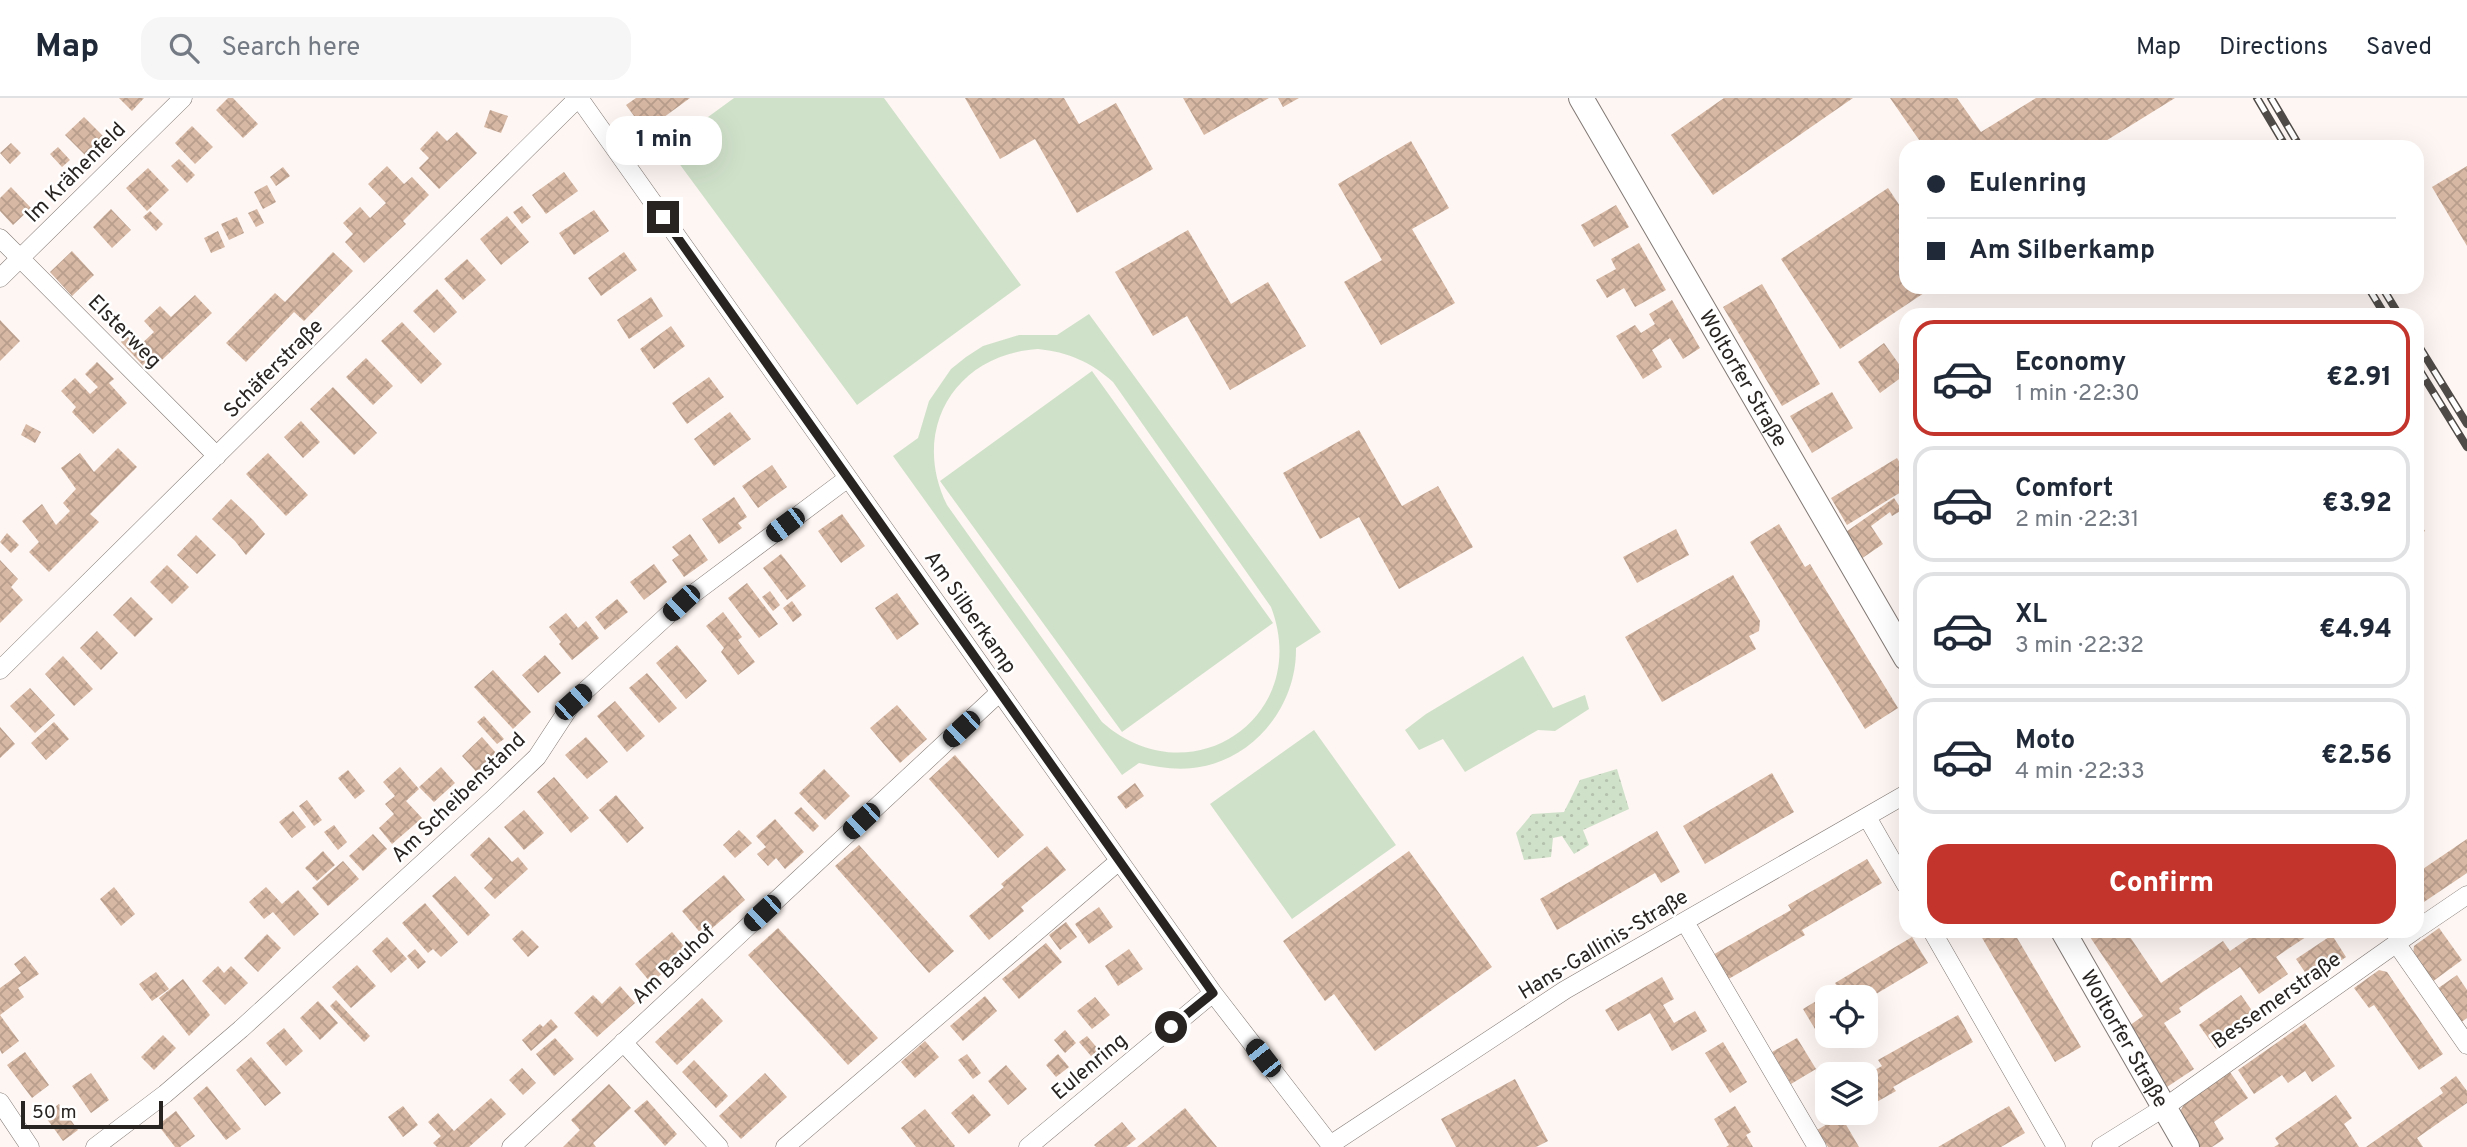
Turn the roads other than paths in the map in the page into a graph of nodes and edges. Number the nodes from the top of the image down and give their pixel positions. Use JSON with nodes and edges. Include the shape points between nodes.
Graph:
{"nodes":[{"id":1,"x":183,"y":98,"type":"edge"},
{"id":2,"x":579,"y":98,"type":"edge"},
{"id":3,"x":1581,"y":98,"type":"edge"},
{"id":4,"x":0,"y":238,"type":"edge"},
{"id":5,"x":20,"y":258,"type":"junction"},
{"id":6,"x":0,"y":278,"type":"edge"},
{"id":7,"x":217,"y":456,"type":"junction"},
{"id":8,"x":848,"y":478,"type":"junction"},
{"id":9,"x":1899,"y":646,"type":"edge"},
{"id":10,"x":0,"y":670,"type":"edge"},
{"id":11,"x":1000,"y":692,"type":"junction"},
{"id":12,"x":1899,"y":798,"type":"edge"},
{"id":13,"x":1867,"y":817,"type":"junction"},
{"id":14,"x":1119,"y":861,"type":"junction"},
{"id":15,"x":1899,"y":873,"type":"edge"},
{"id":16,"x":2467,"y":895,"type":"edge"},
{"id":17,"x":1685,"y":922,"type":"junction"},
{"id":18,"x":2424,"y":924,"type":"edge"},
{"id":19,"x":1936,"y":938,"type":"edge"},
{"id":20,"x":2067,"y":938,"type":"edge"},
{"id":21,"x":2403,"y":938,"type":"edge"},
{"id":22,"x":2396,"y":943,"type":"junction"},
{"id":23,"x":1213,"y":993,"type":"junction"},
{"id":24,"x":623,"y":1042,"type":"junction"},
{"id":25,"x":2467,"y":1045,"type":"edge"},
{"id":26,"x":0,"y":1102,"type":"edge"},
{"id":27,"x":2165,"y":1107,"type":"junction"},
{"id":28,"x":1331,"y":1146,"type":"edge"},
{"id":29,"x":30,"y":1147,"type":"edge"},
{"id":30,"x":95,"y":1147,"type":"edge"},
{"id":31,"x":510,"y":1147,"type":"edge"},
{"id":32,"x":719,"y":1147,"type":"edge"},
{"id":33,"x":785,"y":1147,"type":"edge"},
{"id":34,"x":1028,"y":1147,"type":"edge"},
{"id":35,"x":1816,"y":1147,"type":"edge"},
{"id":36,"x":2056,"y":1147,"type":"edge"},
{"id":37,"x":2101,"y":1147,"type":"edge"},
{"id":38,"x":2188,"y":1147,"type":"edge"}],
"edges":[{"from":1,"to":5,"type":"street","name":"Im Krähenfeld"},
{"from":2,"to":7,"type":"street","name":"Schäferstraße"},
{"from":2,"to":8,"type":"street","name":"Am Silberkamp"},
{"from":3,"to":9,"type":"street","name":"Woltorfer Straße"},
{"from":4,"to":5,"type":"street","name":"Elsterweg"},
{"from":5,"to":6,"type":"street","name":"Im Krähenfeld"},
{"from":5,"to":7,"type":"street","name":"Elsterweg"},
{"from":7,"to":10,"type":"street","name":"Schäferstraße"},
{"from":8,"to":11,"type":"street","name":"Am Silberkamp"},
{"from":8,"to":30,"type":"street","name":"Am Scheibenstand","via":[[681,603],[573,702],[537,757],[494,798],[241,1030]]},
{"from":11,"to":14,"type":"street","name":"Am Silberkamp"},
{"from":11,"to":24,"type":"street","name":"Am Bauhof"},
{"from":12,"to":13,"type":"street","name":"Hans-Gallinis-Straße"},
{"from":13,"to":15,"type":"street"},
{"from":13,"to":17,"type":"street","name":"Hans-Gallinis-Straße"},
{"from":14,"to":23,"type":"street","name":"Am Silberkamp"},
{"from":14,"to":33,"type":"street"},
{"from":16,"to":18,"type":"street","name":"Bessemerstraße"},
{"from":17,"to":28,"type":"street","name":"Hans-Gallinis-Straße","via":[[1565,990]]},
{"from":17,"to":35,"type":"street"},
{"from":19,"to":36,"type":"street"},
{"from":20,"to":27,"type":"street","name":"Woltorfer Straße"},
{"from":21,"to":22,"type":"street","name":"Bessemerstraße"},
{"from":22,"to":25,"type":"street"},
{"from":22,"to":27,"type":"street","name":"Bessemerstraße"},
{"from":23,"to":28,"type":"street","name":"Am Silberkamp"},
{"from":23,"to":34,"type":"street","name":"Eulenring"},
{"from":24,"to":31,"type":"street","name":"Am Bauhof"},
{"from":24,"to":32,"type":"street"},
{"from":26,"to":29,"type":"street"},
{"from":27,"to":37,"type":"street","name":"Bessemerstraße"},
{"from":27,"to":38,"type":"street","name":"Woltorfer Straße"}]}
